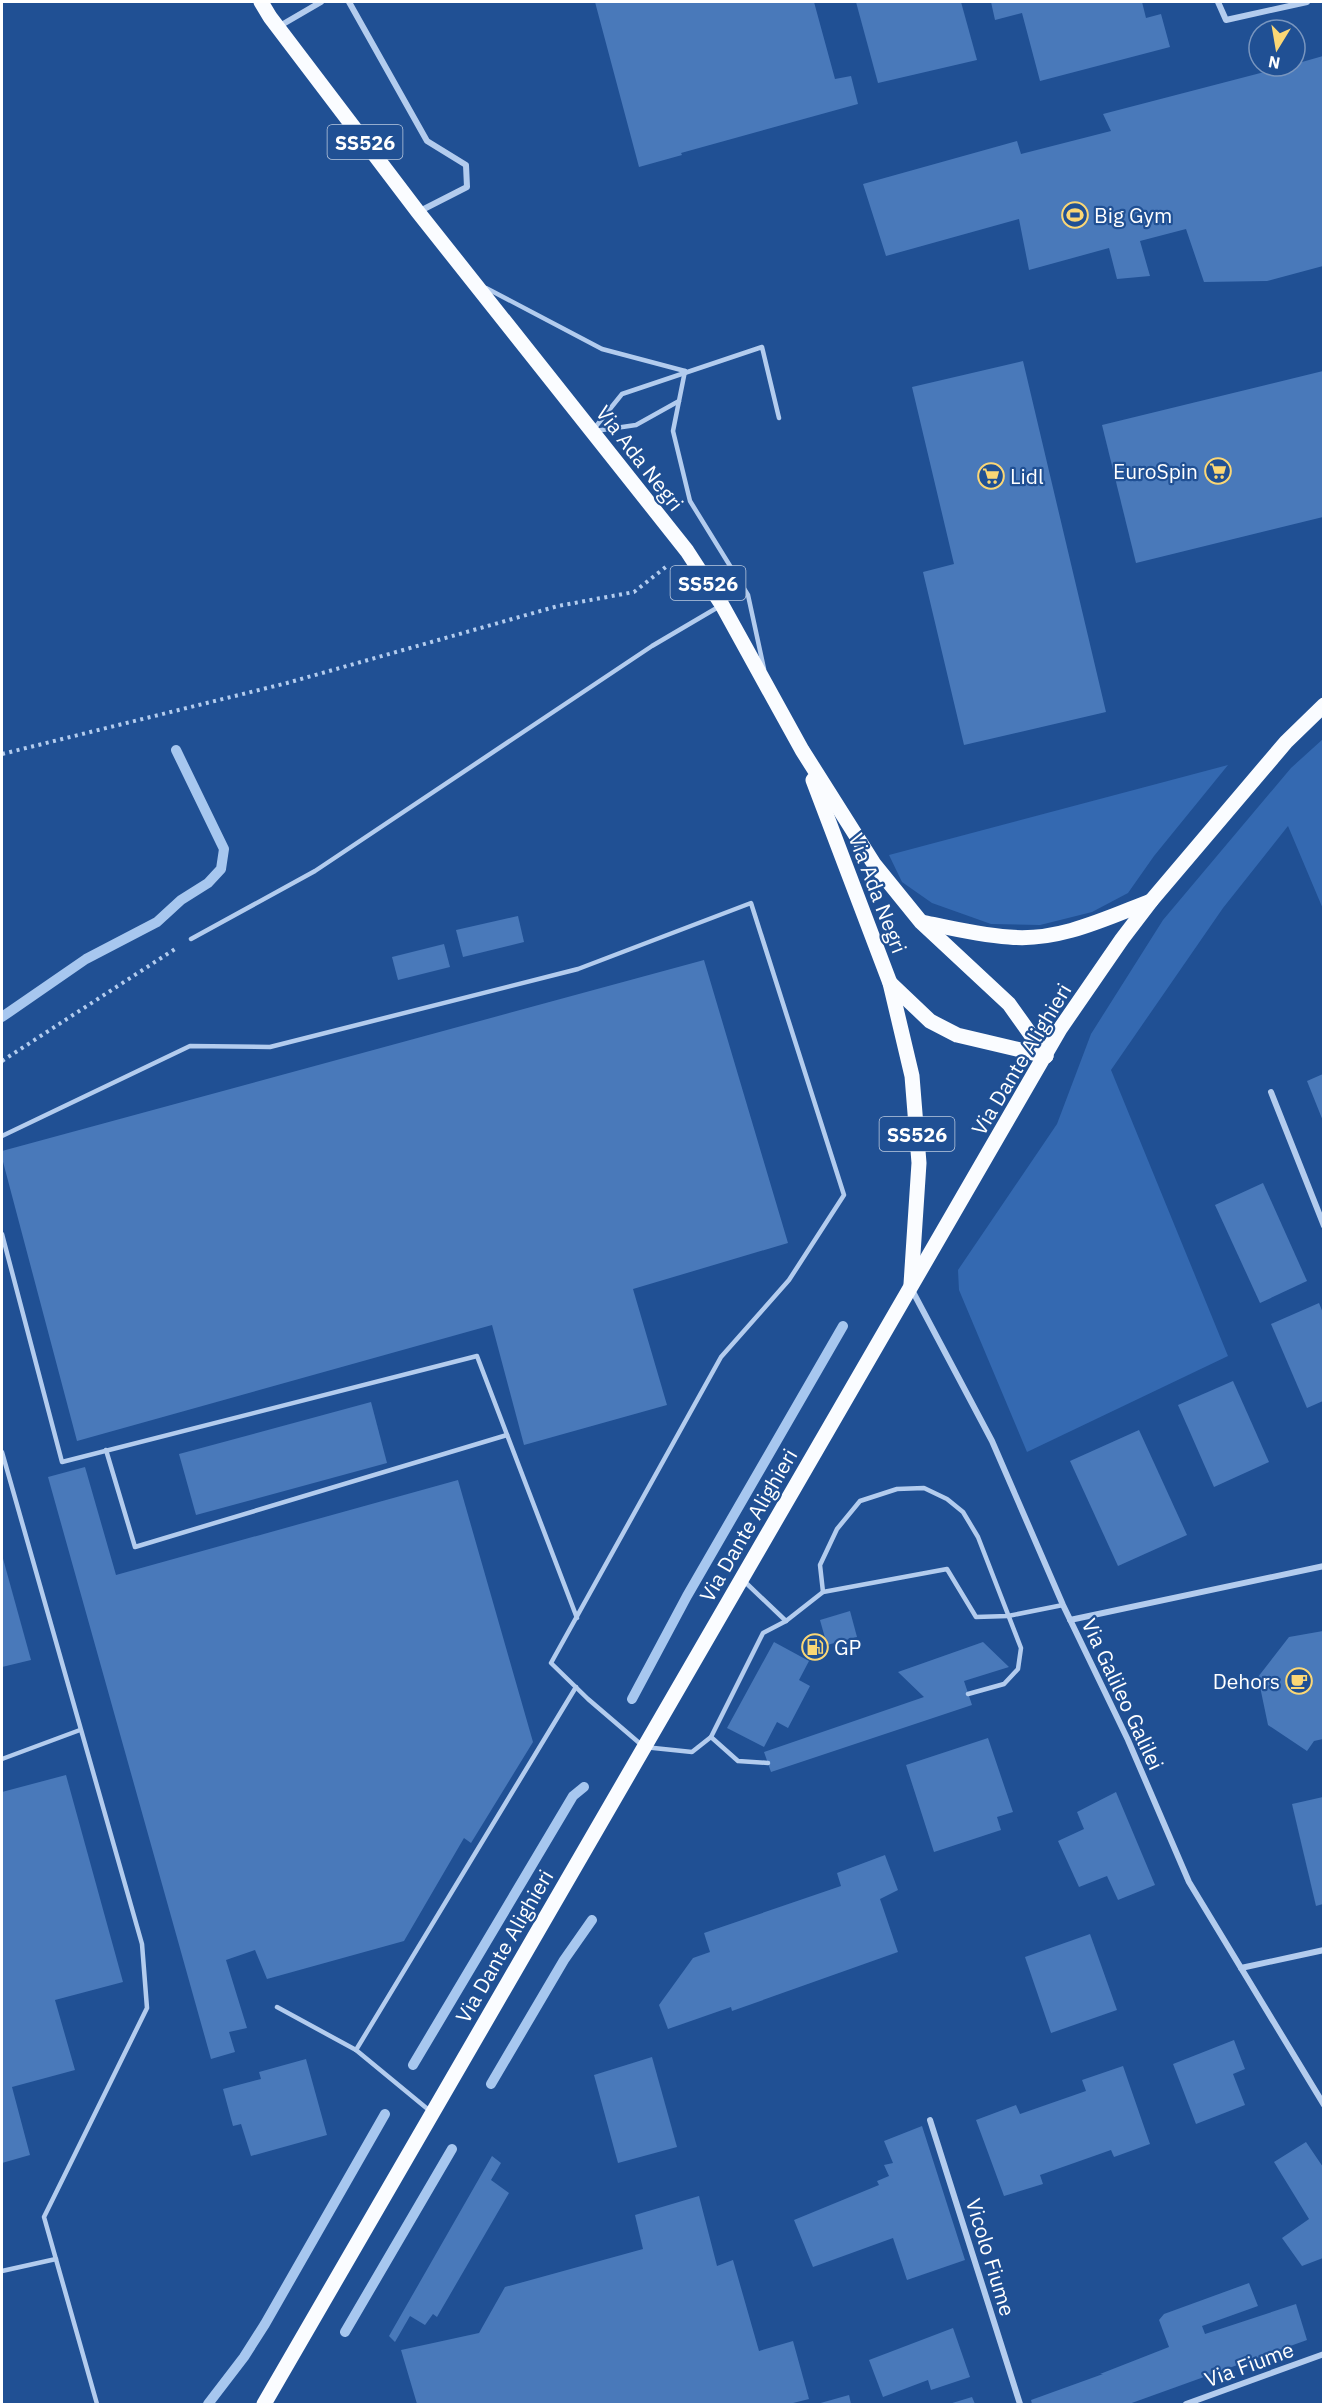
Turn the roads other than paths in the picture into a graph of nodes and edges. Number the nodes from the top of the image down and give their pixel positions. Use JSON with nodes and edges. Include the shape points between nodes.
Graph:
{"nodes":[{"id":1,"x":261,"y":2,"type":"edge"},
{"id":2,"x":321,"y":2,"type":"edge"},
{"id":3,"x":349,"y":2,"type":"edge"},
{"id":4,"x":1218,"y":2,"type":"edge"},
{"id":5,"x":1307,"y":2,"type":"edge"},
{"id":6,"x":278,"y":27,"type":"junction"},
{"id":7,"x":418,"y":212,"type":"junction"},
{"id":8,"x":473,"y":281,"type":"junction"},
{"id":9,"x":685,"y":371,"type":"junction"},
{"id":10,"x":679,"y":400,"type":"junction"},
{"id":11,"x":779,"y":418,"type":"dead end"},
{"id":12,"x":592,"y":431,"type":"junction"},
{"id":13,"x":722,"y":605,"type":"junction"},
{"id":14,"x":769,"y":689,"type":"junction"},
{"id":15,"x":1323,"y":705,"type":"edge"},
{"id":16,"x":802,"y":750,"type":"junction"},
{"id":17,"x":1151,"y":901,"type":"junction"},
{"id":18,"x":921,"y":922,"type":"junction"},
{"id":19,"x":191,"y":939,"type":"road end"},
{"id":20,"x":890,"y":983,"type":"junction"},
{"id":21,"x":1046,"y":1056,"type":"junction"},
{"id":22,"x":1271,"y":1092,"type":"dead end"},
{"id":23,"x":2,"y":1136,"type":"edge"},
{"id":24,"x":1323,"y":1226,"type":"edge"},
{"id":25,"x":2,"y":1234,"type":"edge"},
{"id":26,"x":911,"y":1287,"type":"junction"},
{"id":27,"x":507,"y":1435,"type":"junction"},
{"id":28,"x":106,"y":1450,"type":"junction"},
{"id":29,"x":2,"y":1452,"type":"edge"},
{"id":30,"x":1323,"y":1566,"type":"edge"},
{"id":31,"x":741,"y":1578,"type":"junction"},
{"id":32,"x":823,"y":1592,"type":"junction"},
{"id":33,"x":1063,"y":1605,"type":"junction"},
{"id":34,"x":1008,"y":1616,"type":"junction"},
{"id":35,"x":577,"y":1618,"type":"junction"},
{"id":36,"x":1070,"y":1620,"type":"junction"},
{"id":37,"x":786,"y":1621,"type":"junction"},
{"id":38,"x":576,"y":1687,"type":"junction"},
{"id":39,"x":968,"y":1694,"type":"dead end"},
{"id":40,"x":80,"y":1730,"type":"junction"},
{"id":41,"x":711,"y":1737,"type":"junction"},
{"id":42,"x":644,"y":1747,"type":"junction"},
{"id":43,"x":2,"y":1759,"type":"edge"},
{"id":44,"x":768,"y":1763,"type":"dead end"},
{"id":45,"x":1323,"y":1950,"type":"edge"},
{"id":46,"x":1241,"y":1968,"type":"junction"},
{"id":47,"x":277,"y":2007,"type":"dead end"},
{"id":48,"x":356,"y":2050,"type":"junction"},
{"id":49,"x":1323,"y":2105,"type":"edge"},
{"id":50,"x":432,"y":2113,"type":"junction"},
{"id":51,"x":930,"y":2120,"type":"dead end"},
{"id":52,"x":56,"y":2259,"type":"junction"},
{"id":53,"x":2,"y":2271,"type":"edge"},
{"id":54,"x":1323,"y":2354,"type":"edge"},
{"id":55,"x":97,"y":2404,"type":"edge"},
{"id":56,"x":264,"y":2404,"type":"edge"},
{"id":57,"x":1020,"y":2404,"type":"edge"},
{"id":58,"x":1186,"y":2404,"type":"edge"}],
"edges":[{"from":1,"to":6,"type":"main road","name":"Via Ada Negri","number":"SS526"},
{"from":2,"to":6,"type":"street"},
{"from":3,"to":7,"type":"street","via":[[427,141],[466,165],[468,187]]},
{"from":4,"to":5,"type":"street","via":[[1226,20]]},
{"from":6,"to":7,"type":"main road","name":"Via Ada Negri","number":"SS526"},
{"from":7,"to":8,"type":"main road","name":"Via Ada Negri","number":"SS526"},
{"from":8,"to":9,"type":"lane","via":[[602,349]]},
{"from":8,"to":12,"type":"main road","name":"Via Ada Negri","number":"SS526"},
{"from":9,"to":10,"type":"lane"},
{"from":9,"to":11,"type":"lane","via":[[762,347]]},
{"from":9,"to":12,"type":"lane","via":[[622,394]]},
{"from":10,"to":12,"type":"lane","via":[[636,425]]},
{"from":10,"to":14,"type":"lane","via":[[673,431],[690,501],[748,595]]},
{"from":12,"to":13,"type":"main road","name":"Via Ada Negri","number":"SS526","via":[[687,551]]},
{"from":13,"to":14,"type":"main road","name":"Via Ada Negri","number":"SS526"},
{"from":13,"to":19,"type":"lane","via":[[652,646],[315,871]]},
{"from":14,"to":16,"type":"main road","name":"Via Ada Negri","number":"SS526"},
{"from":15,"to":17,"type":"main road","name":"Via Dante Alighieri","via":[[1286,742]]},
{"from":16,"to":18,"type":"main road","name":"Via Ada Negri","number":"SS526","via":[[874,864]]},
{"from":16,"to":20,"type":"main road","name":"Via Ada Negri","number":"SS526"},
{"from":17,"to":18,"type":"main road","name":"Via Ada Negri","via":[[1079,929],[1034,936],[1011,938]]},
{"from":17,"to":21,"type":"main road","name":"Via Dante Alighieri","via":[[1060,1029]]},
{"from":18,"to":21,"type":"main road","name":"Via Ada Negri","number":"SS526","via":[[1009,1004]]},
{"from":20,"to":21,"type":"main road","name":"Via Ada Negri","number":"SS526","via":[[930,1021],[957,1035]]},
{"from":20,"to":26,"type":"main road","name":"Via Ada Negri","number":"SS526","via":[[912,1076],[919,1163]]},
{"from":21,"to":26,"type":"main road","name":"Via Dante Alighieri"},
{"from":22,"to":24,"type":"street"},
{"from":23,"to":35,"type":"lane","via":[[189,1046],[270,1047],[578,969],[751,903],[844,1195],[789,1280],[721,1357]]},
{"from":25,"to":28,"type":"lane","via":[[62,1462]]},
{"from":26,"to":31,"type":"main road","name":"Via Dante Alighieri"},
{"from":26,"to":33,"type":"street","name":"Via Galileo Galilei","via":[[992,1440]]},
{"from":27,"to":28,"type":"lane","via":[[477,1356]]},
{"from":27,"to":28,"type":"lane","via":[[135,1547]]},
{"from":27,"to":35,"type":"lane"},
{"from":29,"to":40,"type":"lane"},
{"from":30,"to":36,"type":"street"},
{"from":31,"to":37,"type":"lane"},
{"from":31,"to":42,"type":"main road","name":"Via Dante Alighieri"},
{"from":32,"to":34,"type":"lane","via":[[947,1569],[976,1617]]},
{"from":32,"to":34,"type":"lane","via":[[820,1565],[837,1528],[860,1501],[897,1489],[924,1488],[963,1512],[978,1537]]},
{"from":32,"to":37,"type":"lane"},
{"from":33,"to":34,"type":"lane"},
{"from":33,"to":36,"type":"street","name":"Via Galileo Galilei"},
{"from":34,"to":39,"type":"lane","via":[[1021,1648],[1018,1669],[1004,1684]]},
{"from":35,"to":38,"type":"lane","via":[[551,1663]]},
{"from":36,"to":46,"type":"street","name":"Via Galileo Galilei","via":[[1128,1740],[1189,1882]]},
{"from":37,"to":41,"type":"lane","via":[[763,1634]]},
{"from":38,"to":42,"type":"lane"},
{"from":38,"to":48,"type":"lane"},
{"from":40,"to":43,"type":"lane"},
{"from":40,"to":52,"type":"lane","via":[[142,1944],[147,2008],[44,2217]]},
{"from":41,"to":42,"type":"lane","via":[[692,1752]]},
{"from":41,"to":44,"type":"lane","via":[[738,1761]]},
{"from":42,"to":50,"type":"main road","name":"Via Dante Alighieri"},
{"from":45,"to":46,"type":"street"},
{"from":46,"to":49,"type":"street","name":"Via Galileo Galilei"},
{"from":47,"to":48,"type":"lane"},
{"from":48,"to":50,"type":"lane"},
{"from":50,"to":56,"type":"main road","name":"Via Dante Alighieri"},
{"from":51,"to":57,"type":"street","name":"Vicolo Fiume"},
{"from":52,"to":53,"type":"lane"},
{"from":52,"to":55,"type":"lane"},
{"from":54,"to":58,"type":"street","name":"Via Fiume"}]}
